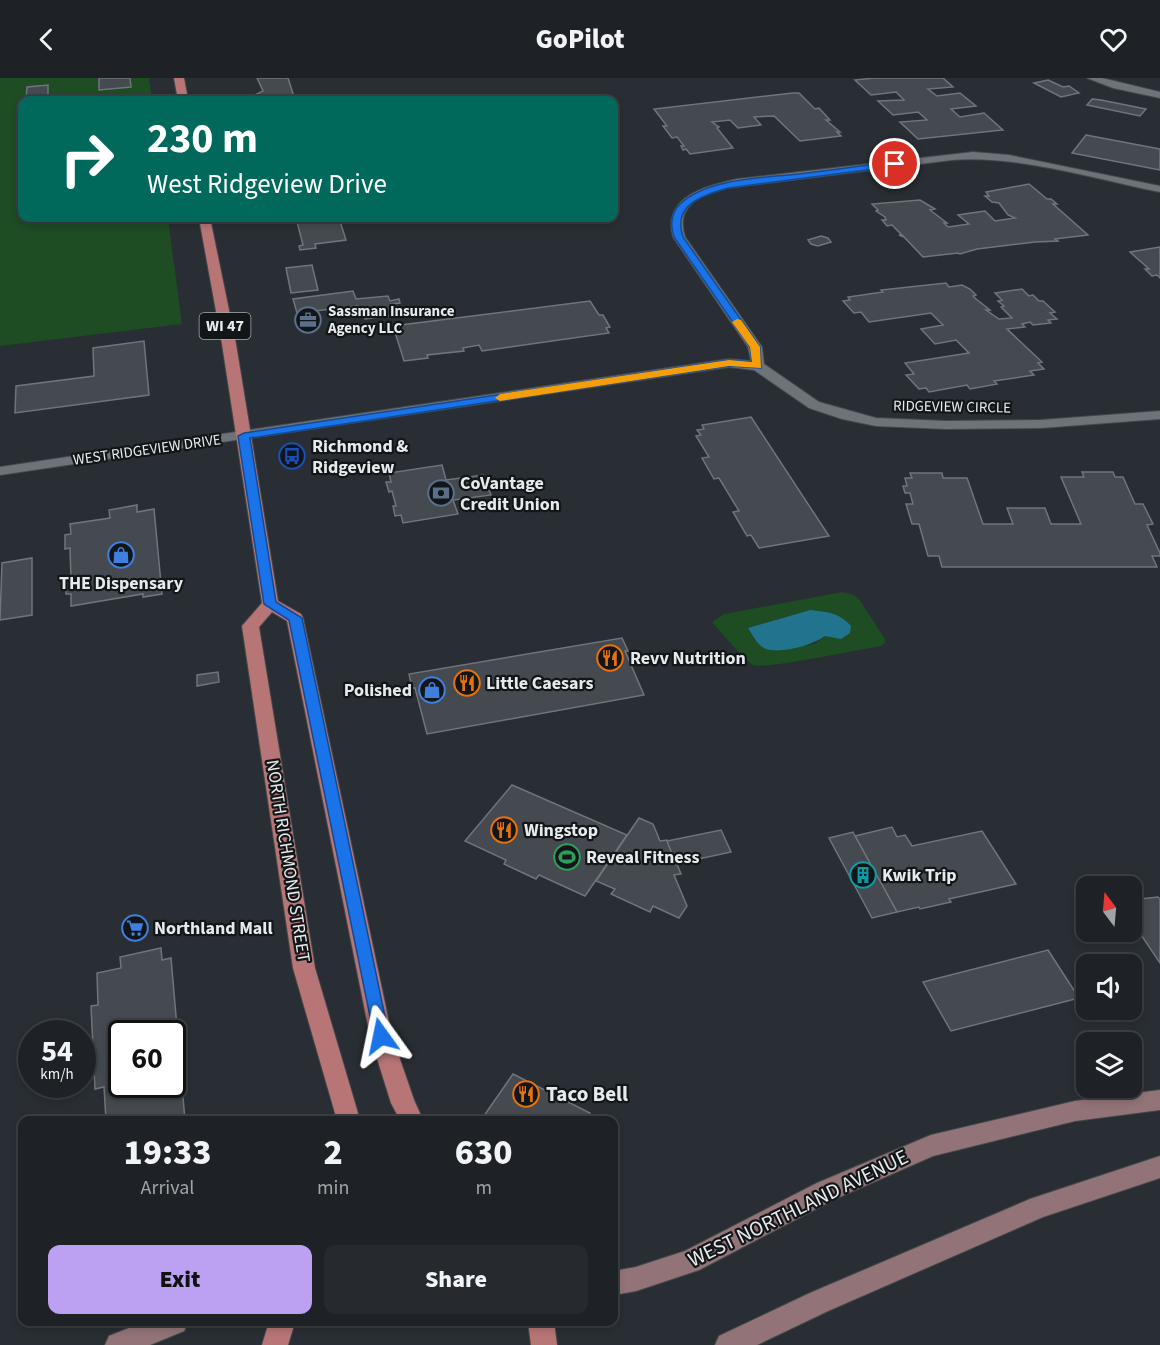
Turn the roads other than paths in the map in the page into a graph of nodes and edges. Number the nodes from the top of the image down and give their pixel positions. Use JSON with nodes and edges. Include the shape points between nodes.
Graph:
{"nodes":[{"id":1,"x":179,"y":78,"type":"edge"},
{"id":2,"x":1092,"y":78,"type":"edge"},
{"id":3,"x":1160,"y":95,"type":"edge"},
{"id":4,"x":182,"y":96,"type":"edge"},
{"id":5,"x":1160,"y":189,"type":"edge"},
{"id":6,"x":205,"y":222,"type":"edge"},
{"id":7,"x":758,"y":366,"type":"junction"},
{"id":8,"x":1160,"y":415,"type":"edge"},
{"id":9,"x":244,"y":436,"type":"junction"},
{"id":10,"x":0,"y":471,"type":"edge"},
{"id":11,"x":270,"y":604,"type":"junction"},
{"id":12,"x":1160,"y":1100,"type":"edge"},
{"id":13,"x":348,"y":1116,"type":"edge"},
{"id":14,"x":410,"y":1116,"type":"edge"},
{"id":15,"x":1160,"y":1167,"type":"edge"},
{"id":16,"x":618,"y":1282,"type":"edge"},
{"id":17,"x":165,"y":1326,"type":"edge"},
{"id":18,"x":281,"y":1326,"type":"edge"},
{"id":19,"x":542,"y":1326,"type":"edge"},
{"id":20,"x":118,"y":1345,"type":"edge"},
{"id":21,"x":276,"y":1345,"type":"edge"},
{"id":22,"x":544,"y":1345,"type":"edge"},
{"id":23,"x":728,"y":1345,"type":"edge"}],
"edges":[{"from":1,"to":4,"type":"main road"},
{"from":2,"to":3,"type":"street"},
{"from":5,"to":7,"type":"street","via":[[1009,158],[973,155],[741,183],[702,193],[683,206],[675,225],[679,237],[755,347]]},
{"from":6,"to":9,"type":"main road","number":"WI 47"},
{"from":7,"to":8,"type":"street","name":"RIDGEVIEW CIRCLE","via":[[814,405],[876,422],[1030,425]]},
{"from":7,"to":9,"type":"street","name":"WEST RIDGEVIEW DRIVE","via":[[729,363]]},
{"from":9,"to":10,"type":"street","name":"WEST RIDGEVIEW DRIVE"},
{"from":9,"to":11,"type":"main road","number":"WI 47"},
{"from":11,"to":13,"type":"main road","name":"NORTH RICHMOND STREET","via":[[250,626],[304,968]]},
{"from":11,"to":14,"type":"main road","via":[[295,618],[381,1036]]},
{"from":12,"to":16,"type":"main road","name":"WEST NORTHLAND AVENUE","via":[[1075,1111],[931,1146],[826,1191],[690,1261]]},
{"from":15,"to":23,"type":"main road","via":[[1039,1207]]},
{"from":17,"to":20,"type":"main road"},
{"from":18,"to":21,"type":"main road"},
{"from":19,"to":22,"type":"main road"}]}
